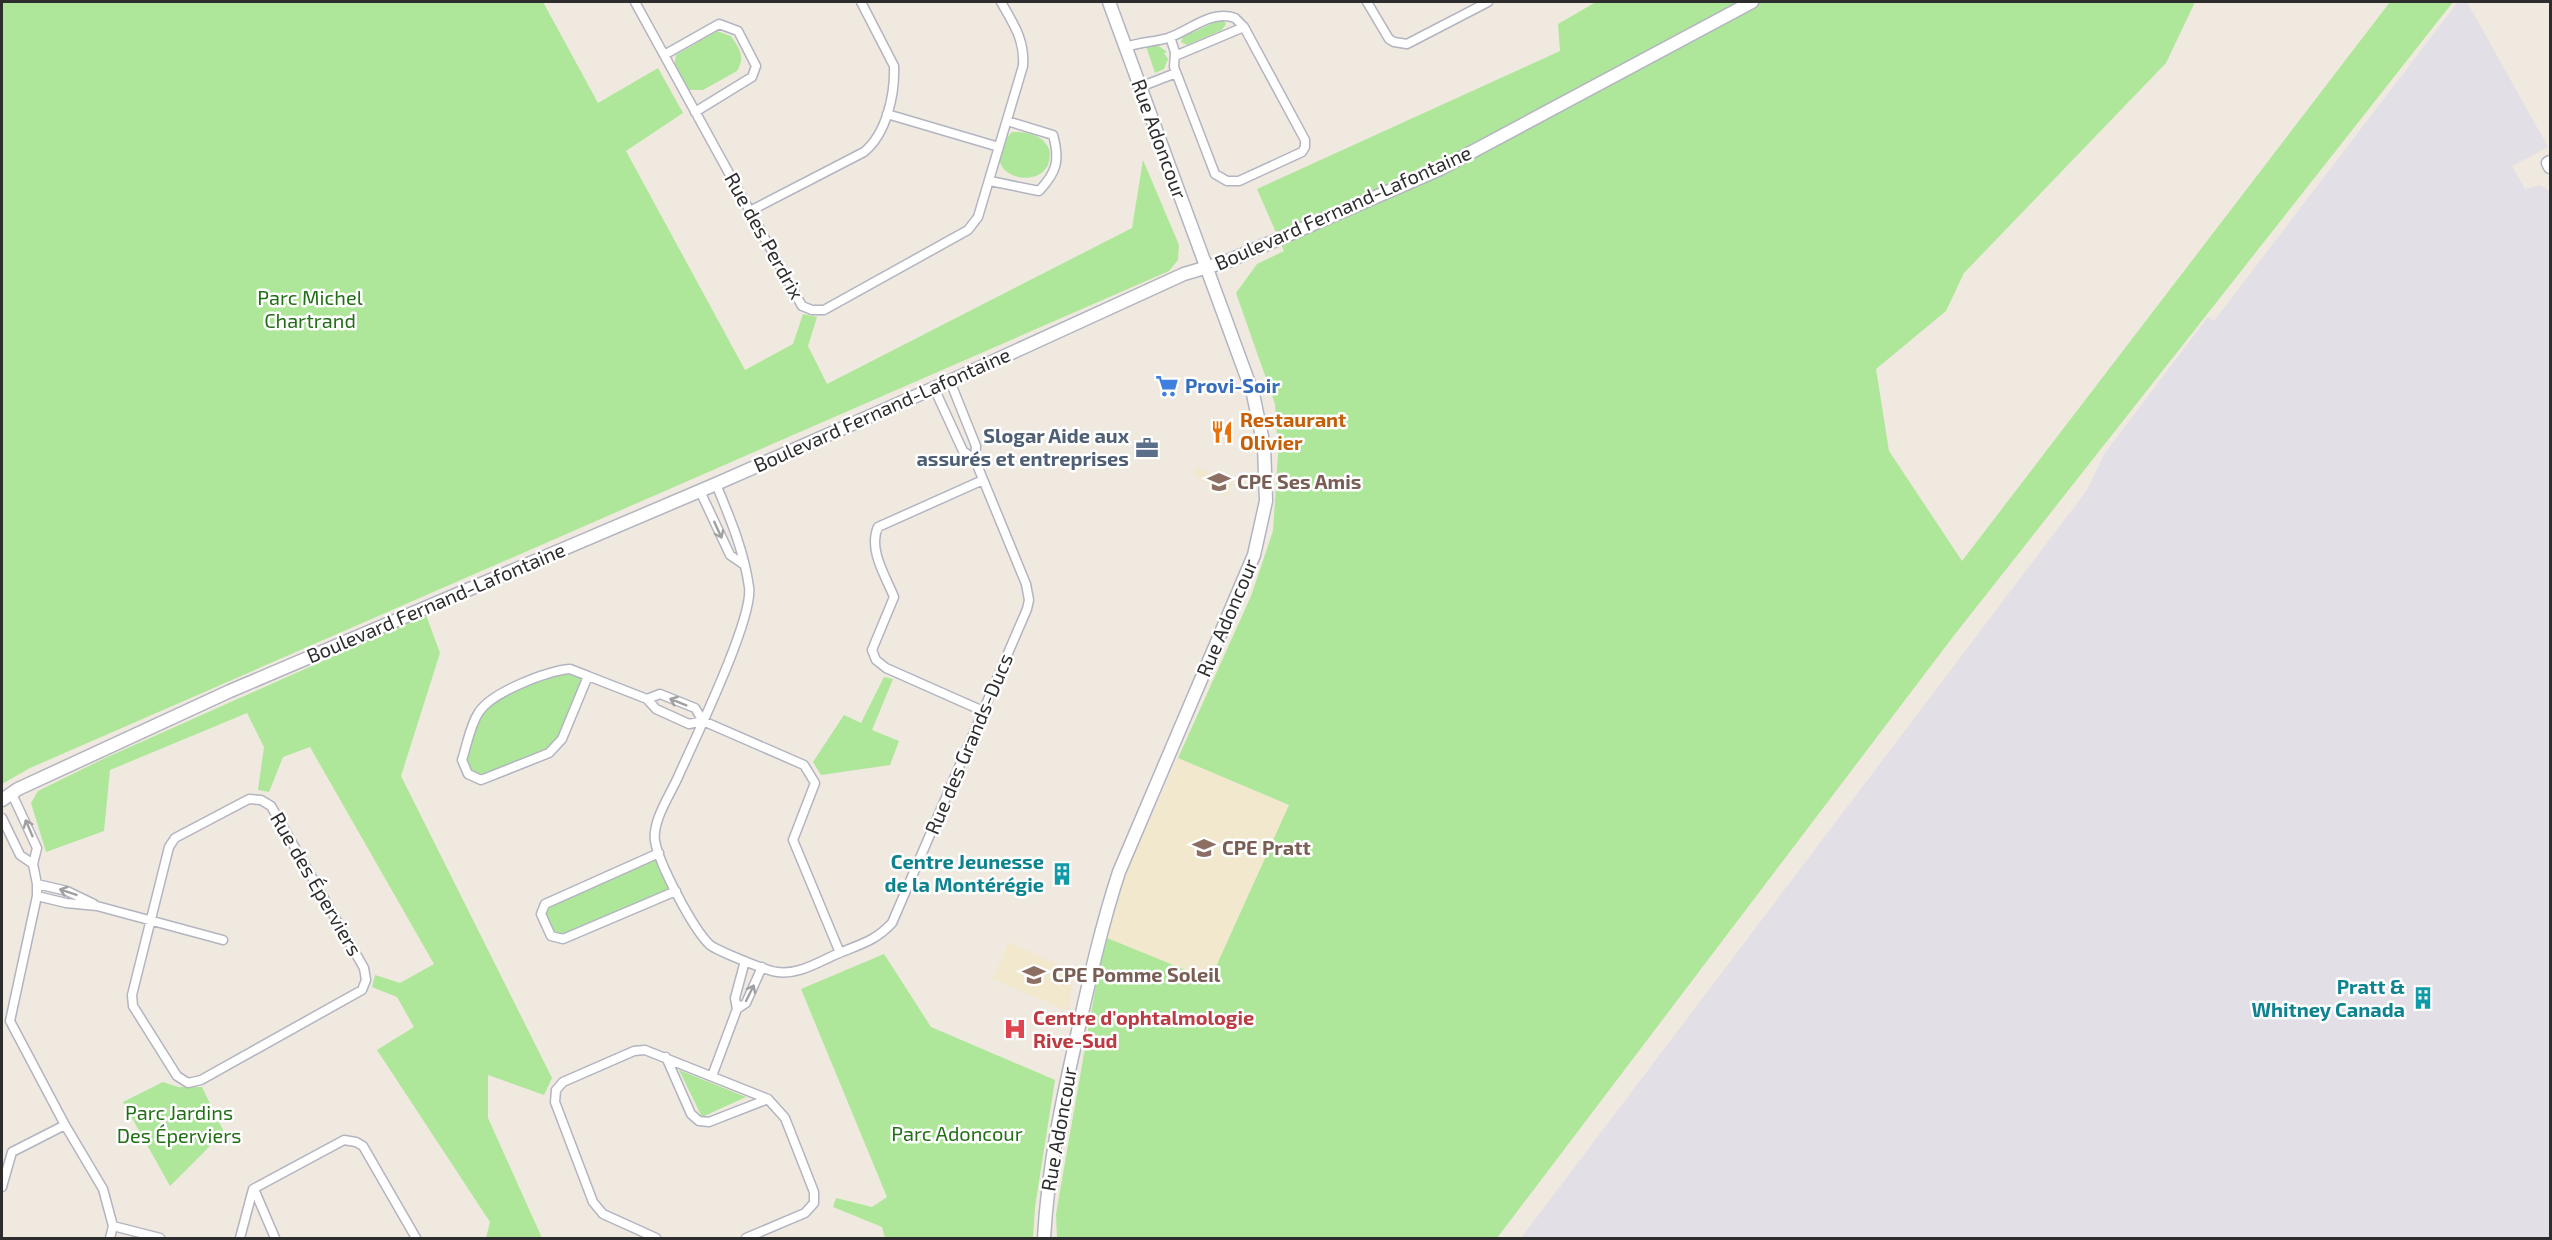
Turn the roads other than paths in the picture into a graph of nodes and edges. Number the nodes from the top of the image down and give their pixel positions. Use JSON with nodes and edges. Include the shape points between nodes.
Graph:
{"nodes":[{"id":1,"x":635,"y":2,"type":"edge"},
{"id":2,"x":861,"y":2,"type":"edge"},
{"id":3,"x":1001,"y":2,"type":"edge"},
{"id":4,"x":1109,"y":2,"type":"edge"},
{"id":5,"x":1367,"y":2,"type":"edge"},
{"id":6,"x":1488,"y":2,"type":"edge"},
{"id":7,"x":1752,"y":2,"type":"edge"},
{"id":8,"x":1244,"y":27,"type":"junction"},
{"id":9,"x":1170,"y":37,"type":"junction"},
{"id":10,"x":1125,"y":47,"type":"junction"},
{"id":11,"x":664,"y":55,"type":"junction"},
{"id":12,"x":1175,"y":56,"type":"junction"},
{"id":13,"x":1176,"y":73,"type":"junction"},
{"id":14,"x":1140,"y":87,"type":"junction"},
{"id":15,"x":695,"y":111,"type":"junction"},
{"id":16,"x":887,"y":114,"type":"junction"},
{"id":17,"x":1007,"y":121,"type":"junction"},
{"id":18,"x":999,"y":147,"type":"junction"},
{"id":19,"x":990,"y":181,"type":"junction"},
{"id":20,"x":750,"y":211,"type":"junction"},
{"id":21,"x":1207,"y":267,"type":"junction"},
{"id":22,"x":950,"y":381,"type":"junction"},
{"id":23,"x":934,"y":388,"type":"junction"},
{"id":24,"x":975,"y":460,"type":"junction"},
{"id":25,"x":983,"y":480,"type":"junction"},
{"id":26,"x":716,"y":484,"type":"junction"},
{"id":27,"x":700,"y":491,"type":"junction"},
{"id":28,"x":743,"y":564,"type":"junction"},
{"id":29,"x":588,"y":676,"type":"junction"},
{"id":30,"x":647,"y":699,"type":"junction"},
{"id":31,"x":983,"y":711,"type":"junction"},
{"id":32,"x":703,"y":721,"type":"junction"},
{"id":33,"x":7,"y":797,"type":"edge"},
{"id":34,"x":2,"y":818,"type":"edge"},
{"id":35,"x":659,"y":853,"type":"junction"},
{"id":36,"x":33,"y":864,"type":"junction"},
{"id":37,"x":37,"y":884,"type":"junction"},
{"id":38,"x":676,"y":891,"type":"junction"},
{"id":39,"x":37,"y":896,"type":"junction"},
{"id":40,"x":97,"y":906,"type":"junction"},
{"id":41,"x":150,"y":921,"type":"junction"},
{"id":42,"x":223,"y":940,"type":"dead end"},
{"id":43,"x":840,"y":953,"type":"junction"},
{"id":44,"x":745,"y":961,"type":"junction"},
{"id":45,"x":762,"y":967,"type":"junction"},
{"id":46,"x":737,"y":1009,"type":"junction"},
{"id":47,"x":6,"y":1023,"type":"edge"},
{"id":48,"x":666,"y":1057,"type":"junction"},
{"id":49,"x":712,"y":1076,"type":"junction"},
{"id":50,"x":768,"y":1098,"type":"junction"},
{"id":51,"x":64,"y":1125,"type":"junction"},
{"id":52,"x":2,"y":1187,"type":"edge"},
{"id":53,"x":253,"y":1189,"type":"junction"},
{"id":54,"x":113,"y":1226,"type":"junction"},
{"id":55,"x":110,"y":1239,"type":"edge"},
{"id":56,"x":160,"y":1239,"type":"edge"},
{"id":57,"x":240,"y":1239,"type":"edge"},
{"id":58,"x":275,"y":1239,"type":"edge"},
{"id":59,"x":416,"y":1239,"type":"edge"},
{"id":60,"x":656,"y":1239,"type":"edge"},
{"id":61,"x":746,"y":1239,"type":"edge"},
{"id":62,"x":1044,"y":1239,"type":"edge"}],
"edges":[{"from":1,"to":11,"type":"street","name":"Rue des Perdrix"},
{"from":2,"to":16,"type":"street","via":[[894,66]]},
{"from":3,"to":17,"type":"street","name":"Rue des Perdrix","via":[[1024,51]]},
{"from":4,"to":10,"type":"street","name":"Rue Adoncour"},
{"from":5,"to":6,"type":"street","via":[[1385,35],[1400,44],[1412,43]]},
{"from":7,"to":21,"type":"street","name":"Boulevard Fernand-Lafontaine","via":[[1450,164]]},
{"from":8,"to":9,"type":"street","via":[[1235,18],[1218,15]]},
{"from":8,"to":12,"type":"street"},
{"from":8,"to":13,"type":"street","via":[[1305,140],[1299,154],[1239,181],[1222,179],[1212,167]]},
{"from":9,"to":10,"type":"street"},
{"from":9,"to":12,"type":"street"},
{"from":10,"to":14,"type":"street","name":"Rue Adoncour"},
{"from":11,"to":15,"type":"street","name":"Rue des Perdrix"},
{"from":11,"to":15,"type":"street","via":[[719,24],[738,31],[756,66],[752,77]]},
{"from":12,"to":13,"type":"street"},
{"from":13,"to":14,"type":"street"},
{"from":14,"to":21,"type":"street","name":"Rue Adoncour"},
{"from":15,"to":20,"type":"street","name":"Rue des Perdrix"},
{"from":16,"to":18,"type":"street"},
{"from":16,"to":20,"type":"street","via":[[874,144],[864,152]]},
{"from":17,"to":18,"type":"street","name":"Rue des Perdrix"},
{"from":17,"to":19,"type":"street","via":[[1053,135],[1058,153],[1052,177],[1039,191]]},
{"from":18,"to":19,"type":"street","name":"Rue des Perdrix"},
{"from":19,"to":20,"type":"street","name":"Rue des Perdrix","via":[[978,217],[968,230],[824,310],[802,306]]},
{"from":21,"to":22,"type":"street","name":"Boulevard Fernand-Lafontaine"},
{"from":21,"to":62,"type":"street","name":"Rue Adoncour","via":[[1253,394],[1264,446],[1266,501],[1254,555],[1119,872],[1103,920],[1061,1106],[1048,1179]]},
{"from":22,"to":23,"type":"street","name":"Boulevard Fernand-Lafontaine"},
{"from":22,"to":24,"type":"street","name":"Rue des Grands-Ducs","via":[[976,446]]},
{"from":23,"to":24,"type":"street","name":"Rue des Grands-Ducs","via":[[963,451]]},
{"from":23,"to":26,"type":"street","name":"Boulevard Fernand-Lafontaine"},
{"from":24,"to":25,"type":"street","name":"Rue des Grands-Ducs"},
{"from":25,"to":31,"type":"street","name":"Rue des Grands-Ducs","via":[[1029,600]]},
{"from":25,"to":31,"type":"street","via":[[878,527],[874,549],[894,597],[872,650],[886,668]]},
{"from":26,"to":27,"type":"street","name":"Boulevard Fernand-Lafontaine"},
{"from":26,"to":28,"type":"street","name":"Rue des Grands-Ducs","via":[[743,551]]},
{"from":27,"to":28,"type":"street","name":"Rue des Grands-Ducs","one_way":true,"via":[[730,555]]},
{"from":27,"to":33,"type":"street","name":"Boulevard Fernand-Lafontaine","via":[[230,692]]},
{"from":28,"to":32,"type":"street","name":"Rue des Grands-Ducs","via":[[750,589],[745,618]]},
{"from":29,"to":29,"type":"street","via":[[570,669],[555,670],[490,699],[478,713],[462,760],[468,774],[481,780],[549,753],[562,739]]},
{"from":29,"to":30,"type":"street"},
{"from":30,"to":32,"type":"street","via":[[656,709],[689,724]]},
{"from":32,"to":30,"type":"street","one_way":true,"via":[[695,708],[660,694]]},
{"from":31,"to":43,"type":"street","name":"Rue des Grands-Ducs","via":[[892,923],[879,937]]},
{"from":32,"to":35,"type":"street","name":"Rue des Grands-Ducs","via":[[658,822],[655,840]]},
{"from":32,"to":43,"type":"street","via":[[804,765],[815,783],[793,840]]},
{"from":36,"to":33,"type":"street","one_way":true,"via":[[37,848]]},
{"from":34,"to":36,"type":"street","via":[[20,855]]},
{"from":35,"to":38,"type":"street","name":"Rue des Grands-Ducs"},
{"from":35,"to":38,"type":"street","via":[[545,904],[541,914],[551,936],[563,939]]},
{"from":36,"to":37,"type":"street"},
{"from":37,"to":39,"type":"street"},
{"from":40,"to":37,"type":"street","one_way":true,"via":[[67,891]]},
{"from":38,"to":44,"type":"street","name":"Rue des Grands-Ducs","via":[[695,927],[712,946]]},
{"from":39,"to":40,"type":"street"},
{"from":39,"to":47,"type":"street"},
{"from":40,"to":41,"type":"street"},
{"from":41,"to":41,"type":"street","name":"Rue des Éperviers","via":[[132,995],[133,1006],[177,1076],[188,1083],[201,1080],[362,990],[366,980],[364,968],[271,806],[261,800],[249,799],[175,838],[168,847]]},
{"from":41,"to":42,"type":"street"},
{"from":43,"to":45,"type":"street","name":"Rue des Grands-Ducs","via":[[799,971],[777,972]]},
{"from":44,"to":45,"type":"street","name":"Rue des Grands-Ducs"},
{"from":44,"to":46,"type":"street","via":[[735,999]]},
{"from":46,"to":45,"type":"street","one_way":true,"via":[[746,1003]]},
{"from":46,"to":49,"type":"street"},
{"from":47,"to":51,"type":"street"},
{"from":48,"to":49,"type":"street"},
{"from":48,"to":50,"type":"street","via":[[691,1114],[699,1121],[709,1122]]},
{"from":48,"to":60,"type":"street","via":[[645,1050],[634,1051],[563,1082],[556,1090],[555,1102],[593,1202],[603,1214]]},
{"from":49,"to":50,"type":"street"},
{"from":50,"to":61,"type":"street","via":[[785,1119],[814,1192],[814,1203],[805,1214]]},
{"from":51,"to":52,"type":"street","via":[[12,1152]]},
{"from":51,"to":54,"type":"street","via":[[104,1189]]},
{"from":53,"to":57,"type":"street"},
{"from":53,"to":58,"type":"street"},
{"from":53,"to":59,"type":"street","via":[[344,1140],[356,1142],[363,1146]]},
{"from":54,"to":55,"type":"street"},
{"from":54,"to":56,"type":"street"}]}
